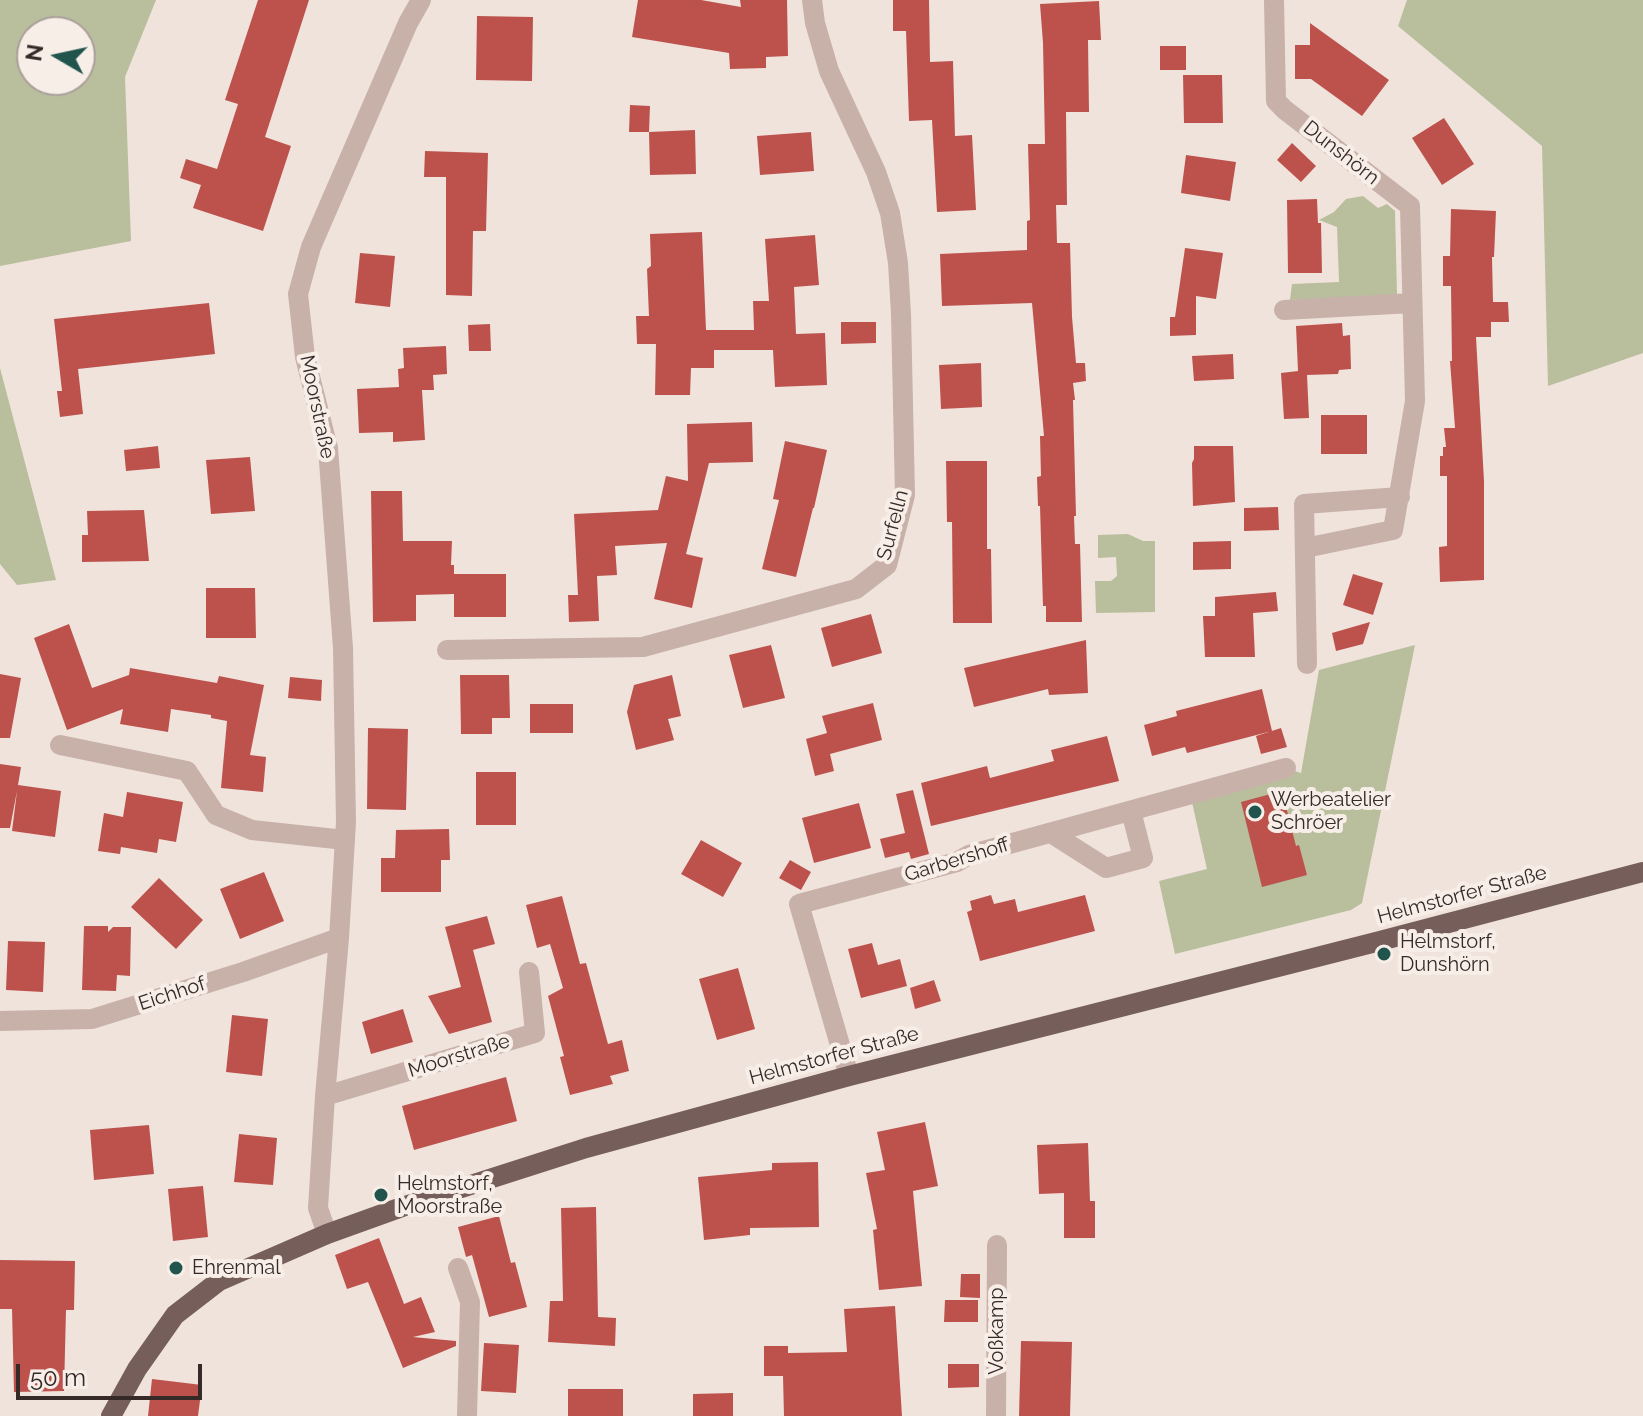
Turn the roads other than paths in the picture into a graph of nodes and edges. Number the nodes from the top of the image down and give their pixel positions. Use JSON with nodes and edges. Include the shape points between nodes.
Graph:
{"nodes":[{"id":1,"x":421,"y":0,"type":"edge"},
{"id":2,"x":812,"y":0,"type":"edge"},
{"id":3,"x":1274,"y":0,"type":"edge"},
{"id":4,"x":1412,"y":303,"type":"junction"},
{"id":5,"x":1284,"y":310,"type":"dead end"},
{"id":6,"x":1400,"y":497,"type":"junction"},
{"id":7,"x":1305,"y":548,"type":"junction"},
{"id":8,"x":447,"y":650,"type":"dead end"},
{"id":9,"x":1307,"y":664,"type":"dead end"},
{"id":10,"x":60,"y":745,"type":"dead end"},
{"id":11,"x":1286,"y":768,"type":"dead end"},
{"id":12,"x":1131,"y":811,"type":"junction"},
{"id":13,"x":1051,"y":833,"type":"junction"},
{"id":14,"x":345,"y":840,"type":"junction"},
{"id":15,"x":1643,"y":872,"type":"edge"},
{"id":16,"x":339,"y":938,"type":"junction"},
{"id":17,"x":529,"y":972,"type":"dead end"},
{"id":18,"x":0,"y":1021,"type":"edge"},
{"id":19,"x":849,"y":1076,"type":"junction"},
{"id":20,"x":325,"y":1096,"type":"junction"},
{"id":21,"x":327,"y":1234,"type":"junction"},
{"id":22,"x":997,"y":1245,"type":"dead end"},
{"id":23,"x":458,"y":1268,"type":"dead end"},
{"id":24,"x":111,"y":1416,"type":"edge"},
{"id":25,"x":467,"y":1416,"type":"edge"},
{"id":26,"x":996,"y":1416,"type":"edge"}],
"edges":[{"from":1,"to":14,"type":"street","name":"Moorstraße","via":[[311,247],[298,294],[305,357],[328,448],[343,648]]},
{"from":2,"to":8,"type":"street","name":"Surfelln","via":[[829,71],[890,213],[898,263],[905,495],[887,565],[856,589],[643,647]]},
{"from":3,"to":4,"type":"street","name":"Dunshörn","via":[[1276,101],[1410,206]]},
{"from":4,"to":5,"type":"street"},
{"from":4,"to":6,"type":"street","name":"Dunshörn","via":[[1415,401]]},
{"from":6,"to":7,"type":"street","name":"Dunshörn","via":[[1393,530]]},
{"from":6,"to":7,"type":"street","via":[[1304,504]]},
{"from":7,"to":9,"type":"street"},
{"from":10,"to":14,"type":"street","via":[[187,771],[216,815],[252,830]]},
{"from":11,"to":12,"type":"street","name":"Garbershoff"},
{"from":12,"to":13,"type":"street","name":"Garbershoff"},
{"from":12,"to":13,"type":"street","via":[[1143,858],[1106,868]]},
{"from":13,"to":19,"type":"street","name":"Garbershoff","via":[[799,904]]},
{"from":14,"to":16,"type":"street","name":"Moorstraße"},
{"from":15,"to":19,"type":"main road","name":"Helmstorfer Straße"},
{"from":16,"to":18,"type":"street","name":"Eichhof","via":[[92,1019]]},
{"from":16,"to":20,"type":"street","name":"Moorstraße"},
{"from":17,"to":20,"type":"street","name":"Moorstraße","via":[[535,1033]]},
{"from":19,"to":21,"type":"main road","name":"Helmstorfer Straße","via":[[586,1148]]},
{"from":20,"to":21,"type":"street","name":"Moorstraße","via":[[318,1208]]},
{"from":21,"to":24,"type":"main road","name":"Helmstorfer Straße","via":[[219,1281],[175,1315]]},
{"from":22,"to":26,"type":"street","name":"Voßkamp"},
{"from":23,"to":25,"type":"street","via":[[470,1302]]}]}
